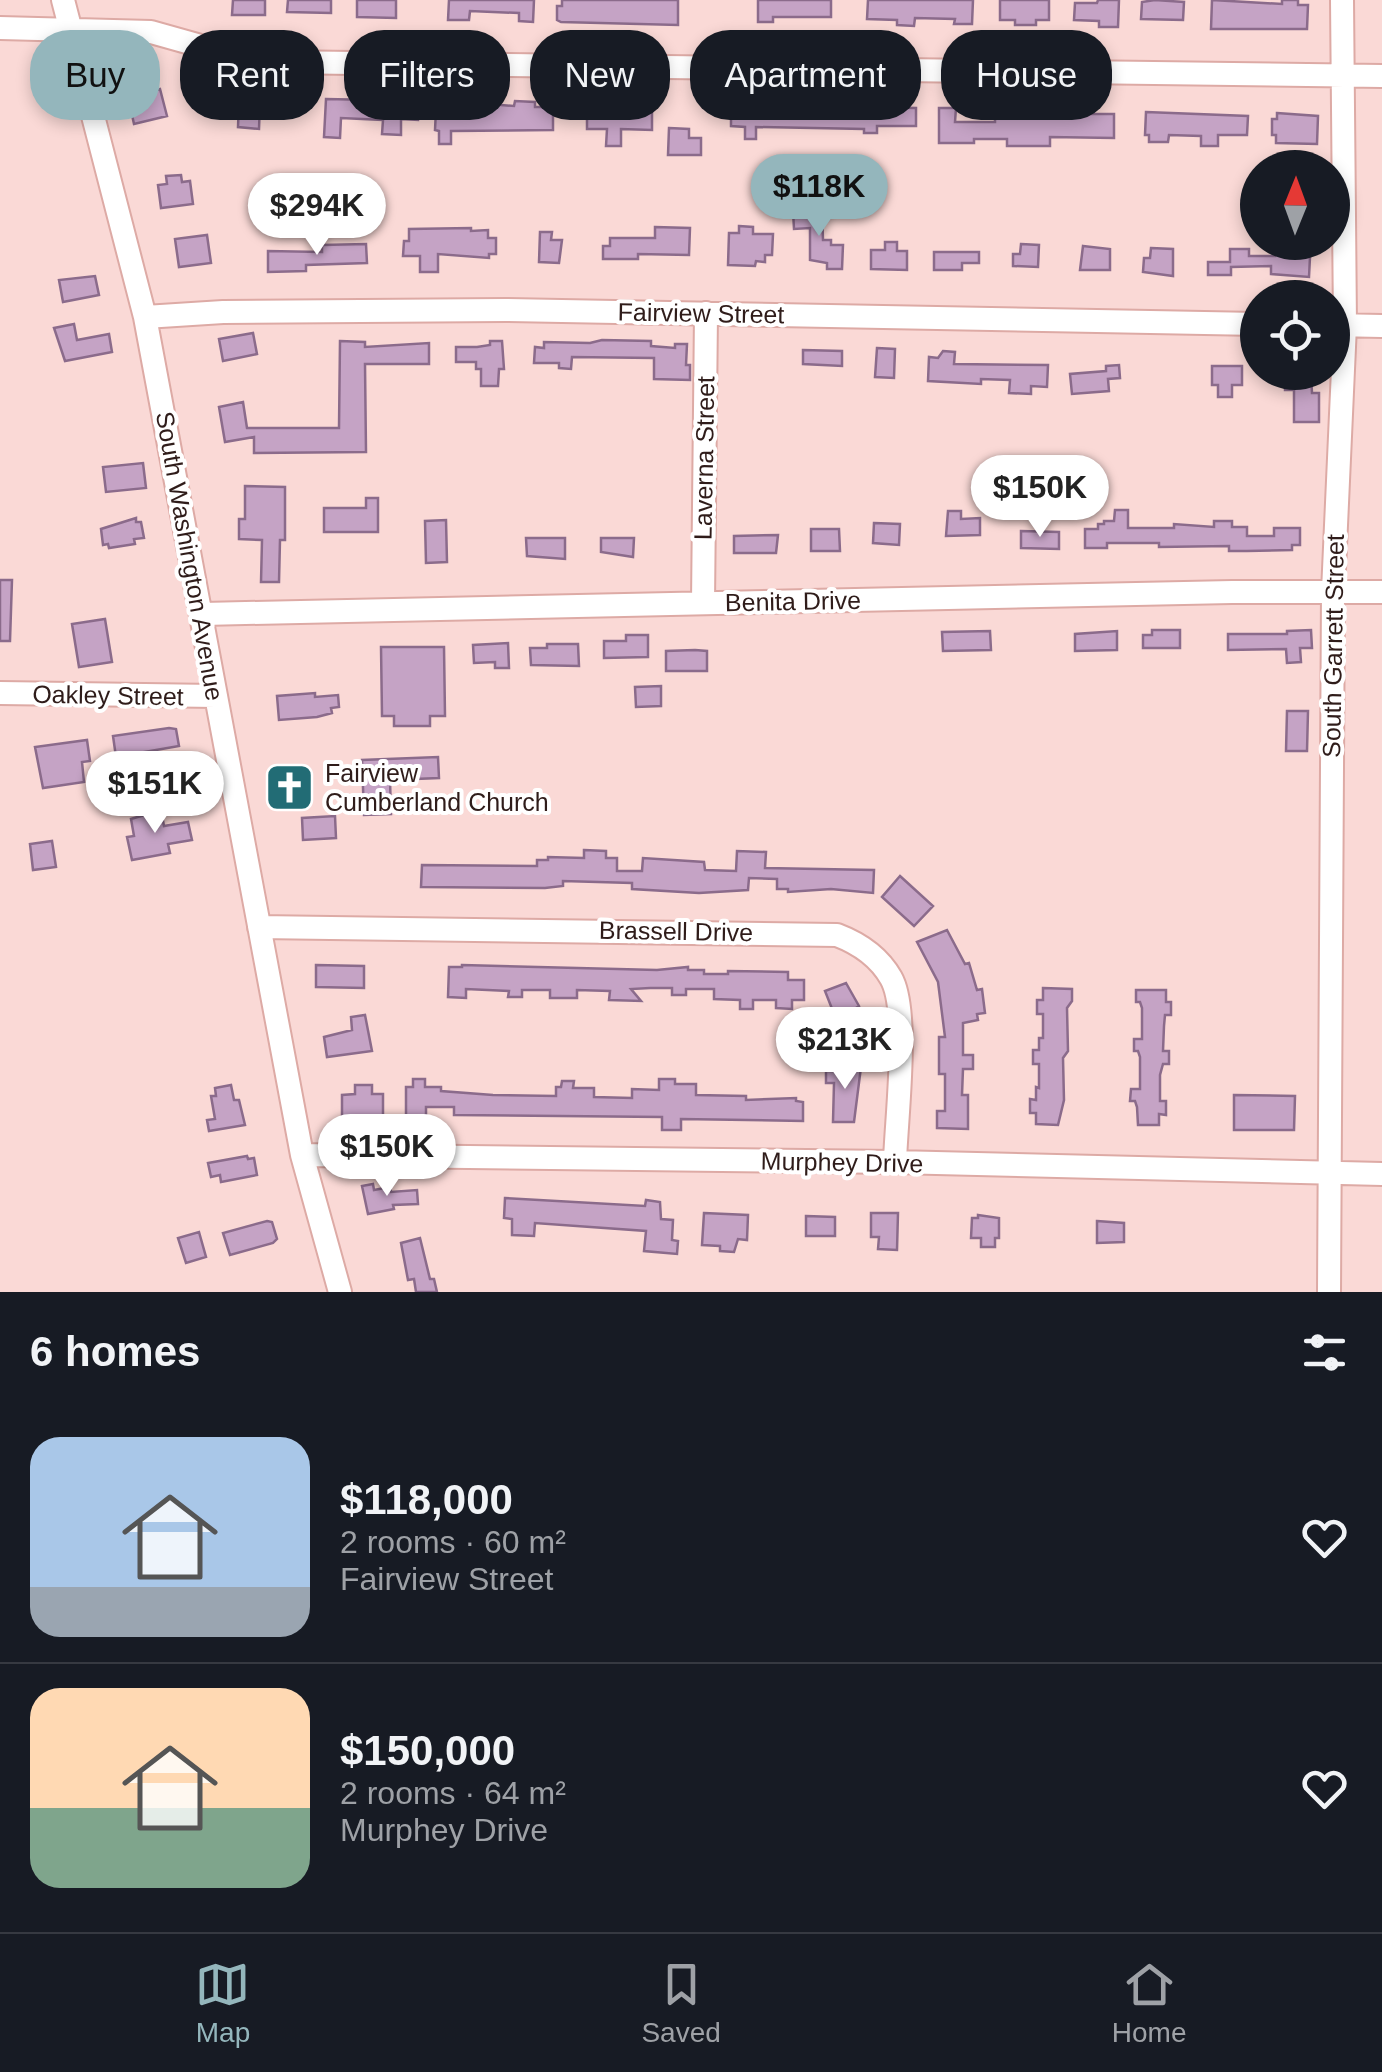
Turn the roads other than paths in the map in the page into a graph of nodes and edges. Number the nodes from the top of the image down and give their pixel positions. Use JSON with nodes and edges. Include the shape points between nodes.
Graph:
{"nodes":[{"id":1,"x":63,"y":0,"type":"edge"},
{"id":2,"x":1342,"y":0,"type":"edge"},
{"id":3,"x":0,"y":28,"type":"edge"},
{"id":4,"x":71,"y":28,"type":"junction"},
{"id":5,"x":1342,"y":76,"type":"junction"},
{"id":6,"x":1382,"y":76,"type":"edge"},
{"id":7,"x":1340,"y":280,"type":"edge"},
{"id":8,"x":706,"y":313,"type":"junction"},
{"id":9,"x":145,"y":317,"type":"junction"},
{"id":10,"x":1240,"y":324,"type":"edge"},
{"id":11,"x":1350,"y":325,"type":"edge"},
{"id":12,"x":1382,"y":326,"type":"edge"},
{"id":13,"x":1337,"y":390,"type":"edge"},
{"id":14,"x":1332,"y":592,"type":"junction"},
{"id":15,"x":1382,"y":592,"type":"edge"},
{"id":16,"x":703,"y":603,"type":"junction"},
{"id":17,"x":203,"y":614,"type":"junction"},
{"id":18,"x":0,"y":693,"type":"edge"},
{"id":19,"x":216,"y":696,"type":"junction"},
{"id":20,"x":259,"y":926,"type":"junction"},
{"id":21,"x":302,"y":1155,"type":"junction"},
{"id":22,"x":895,"y":1162,"type":"junction"},
{"id":23,"x":1327,"y":1172,"type":"junction"},
{"id":24,"x":1382,"y":1174,"type":"edge"},
{"id":25,"x":340,"y":1292,"type":"edge"},
{"id":26,"x":1328,"y":1292,"type":"edge"}],
"edges":[{"from":1,"to":4,"type":"street","name":"South Washington Avenue"},
{"from":2,"to":5,"type":"street","name":"South Garrett Street"},
{"from":3,"to":4,"type":"street"},
{"from":4,"to":5,"type":"street","via":[[151,32],[276,62]]},
{"from":4,"to":9,"type":"street","name":"South Washington Avenue"},
{"from":5,"to":6,"type":"street"},
{"from":5,"to":7,"type":"street","name":"South Garrett Street"},
{"from":8,"to":9,"type":"street","name":"Fairview Street","via":[[281,311]]},
{"from":8,"to":10,"type":"street","name":"Fairview Street"},
{"from":8,"to":16,"type":"street","name":"Laverna Street"},
{"from":9,"to":17,"type":"street","name":"South Washington Avenue"},
{"from":11,"to":12,"type":"street"},
{"from":13,"to":14,"type":"street","name":"South Garrett Street"},
{"from":14,"to":15,"type":"street","name":"Benita Drive"},
{"from":14,"to":16,"type":"street","name":"Benita Drive"},
{"from":14,"to":23,"type":"street","name":"South Garrett Street"},
{"from":16,"to":17,"type":"street","name":"Benita Drive"},
{"from":17,"to":19,"type":"street","name":"South Washington Avenue"},
{"from":18,"to":19,"type":"street","name":"Oakley Street"},
{"from":19,"to":20,"type":"street","name":"South Washington Avenue"},
{"from":20,"to":21,"type":"street","name":"South Washington Avenue"},
{"from":20,"to":22,"type":"street","name":"Brassell Drive","via":[[806,933],[850,940],[884,968],[899,1004]]},
{"from":21,"to":22,"type":"street","name":"Murphey Drive"},
{"from":21,"to":25,"type":"street","name":"South Washington Avenue"},
{"from":22,"to":23,"type":"street","name":"Murphey Drive"},
{"from":23,"to":24,"type":"street","name":"Murphey Drive"},
{"from":23,"to":26,"type":"street","name":"South Garrett Street"}]}
